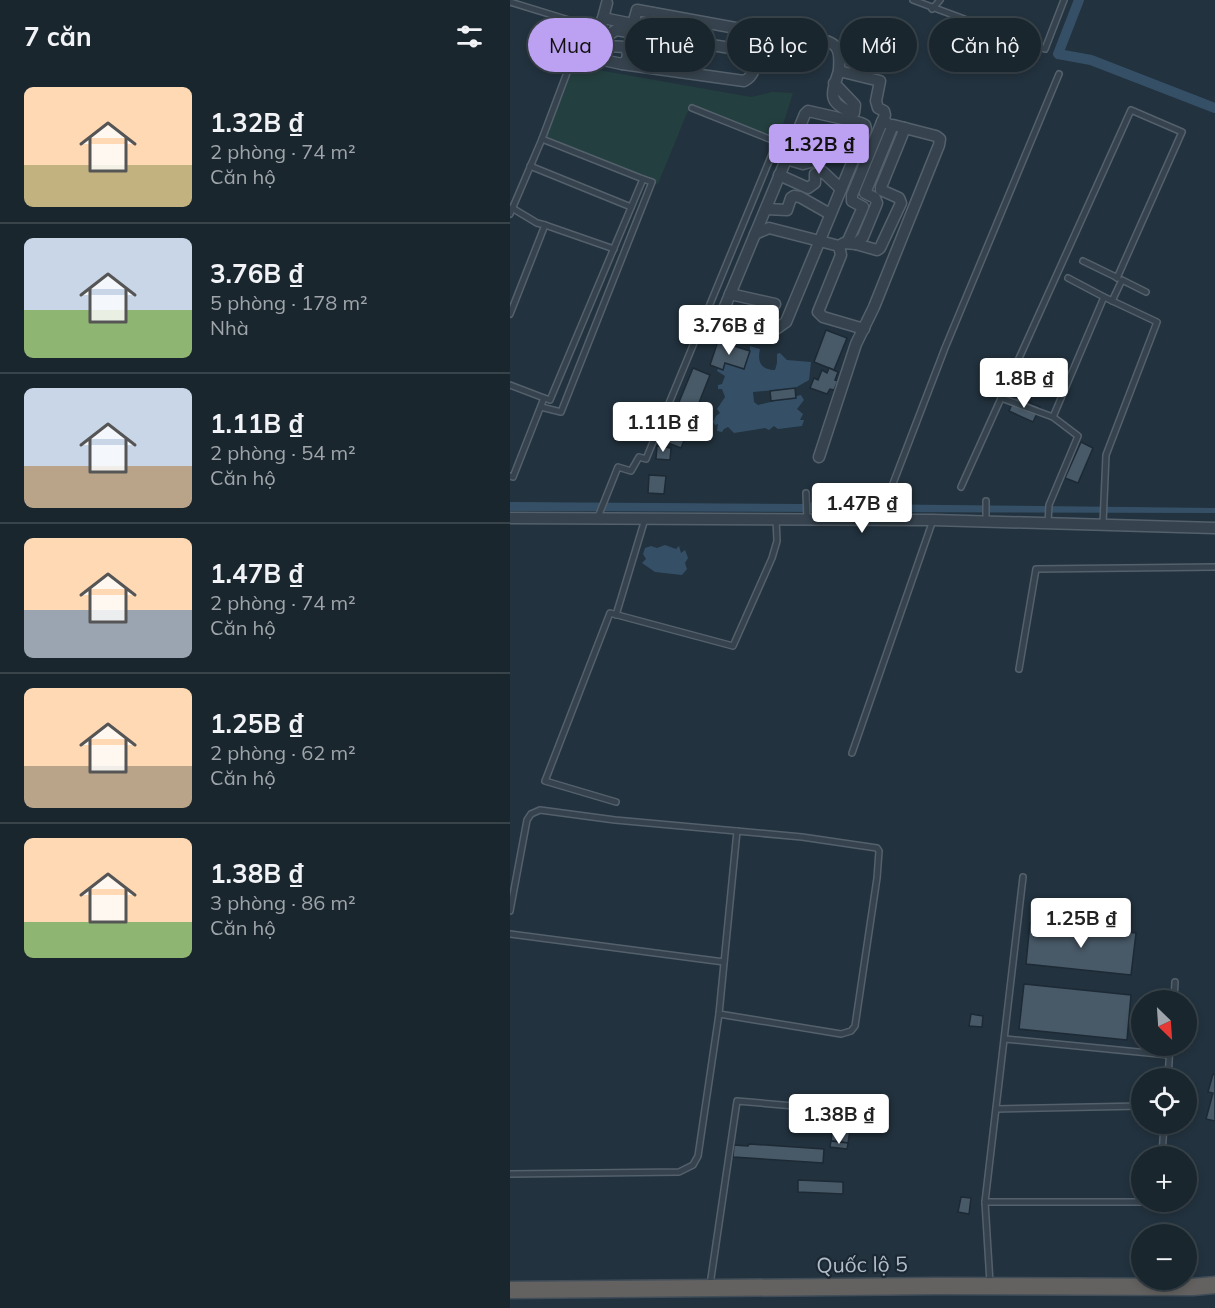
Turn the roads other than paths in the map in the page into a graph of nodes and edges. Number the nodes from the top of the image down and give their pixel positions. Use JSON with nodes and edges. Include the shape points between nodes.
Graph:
{"nodes":[{"id":1,"x":913,"y":0,"type":"edge"},
{"id":2,"x":940,"y":0,"type":"edge"},
{"id":3,"x":1064,"y":0,"type":"edge"},
{"id":4,"x":510,"y":2,"type":"edge"},
{"id":5,"x":607,"y":3,"type":"dead end"},
{"id":6,"x":932,"y":9,"type":"junction"},
{"id":7,"x":655,"y":14,"type":"junction"},
{"id":8,"x":603,"y":18,"type":"edge"},
{"id":9,"x":654,"y":18,"type":"edge"},
{"id":10,"x":613,"y":20,"type":"edge"},
{"id":11,"x":727,"y":26,"type":"edge"},
{"id":12,"x":625,"y":31,"type":"edge"},
{"id":13,"x":828,"y":41,"type":"edge"},
{"id":14,"x":625,"y":46,"type":"edge"},
{"id":15,"x":613,"y":61,"type":"edge"},
{"id":16,"x":625,"y":61,"type":"edge"},
{"id":17,"x":622,"y":63,"type":"junction"},
{"id":18,"x":625,"y":64,"type":"edge"},
{"id":19,"x":838,"y":71,"type":"junction"},
{"id":20,"x":681,"y":72,"type":"edge"},
{"id":21,"x":753,"y":72,"type":"edge"},
{"id":22,"x":1059,"y":74,"type":"dead end"},
{"id":23,"x":834,"y":83,"type":"dead end"},
{"id":24,"x":692,"y":108,"type":"dead end"},
{"id":25,"x":887,"y":123,"type":"junction"},
{"id":26,"x":905,"y":128,"type":"junction"},
{"id":27,"x":542,"y":139,"type":"junction"},
{"id":28,"x":786,"y":159,"type":"junction"},
{"id":29,"x":853,"y":160,"type":"junction"},
{"id":30,"x":530,"y":166,"type":"junction"},
{"id":31,"x":779,"y":175,"type":"junction"},
{"id":32,"x":643,"y":179,"type":"junction"},
{"id":33,"x":841,"y":189,"type":"junction"},
{"id":34,"x":631,"y":207,"type":"junction"},
{"id":35,"x":511,"y":211,"type":"edge"},
{"id":36,"x":764,"y":212,"type":"junction"},
{"id":37,"x":830,"y":214,"type":"junction"},
{"id":38,"x":545,"y":225,"type":"junction"},
{"id":39,"x":769,"y":228,"type":"junction"},
{"id":40,"x":755,"y":234,"type":"junction"},
{"id":41,"x":819,"y":240,"type":"junction"},
{"id":42,"x":848,"y":245,"type":"junction"},
{"id":43,"x":614,"y":249,"type":"junction"},
{"id":44,"x":1083,"y":261,"type":"dead end"},
{"id":45,"x":1068,"y":278,"type":"dead end"},
{"id":46,"x":1119,"y":279,"type":"junction"},
{"id":47,"x":1146,"y":292,"type":"dead end"},
{"id":48,"x":730,"y":294,"type":"junction"},
{"id":49,"x":1104,"y":297,"type":"junction"},
{"id":50,"x":1112,"y":301,"type":"junction"},
{"id":51,"x":775,"y":304,"type":"dead end"},
{"id":52,"x":510,"y":314,"type":"edge"},
{"id":53,"x":864,"y":329,"type":"junction"},
{"id":54,"x":510,"y":385,"type":"edge"},
{"id":55,"x":544,"y":398,"type":"junction"},
{"id":56,"x":1001,"y":398,"type":"junction"},
{"id":57,"x":541,"y":408,"type":"junction"},
{"id":58,"x":1053,"y":417,"type":"junction"},
{"id":59,"x":819,"y":457,"type":"dead end"},
{"id":60,"x":510,"y":476,"type":"edge"},
{"id":61,"x":961,"y":487,"type":"dead end"},
{"id":62,"x":806,"y":493,"type":"dead end"},
{"id":63,"x":986,"y":503,"type":"dead end"},
{"id":64,"x":600,"y":515,"type":"junction"},
{"id":65,"x":807,"y":516,"type":"junction"},
{"id":66,"x":881,"y":516,"type":"junction"},
{"id":67,"x":986,"y":517,"type":"junction"},
{"id":68,"x":510,"y":518,"type":"edge"},
{"id":69,"x":1048,"y":518,"type":"junction"},
{"id":70,"x":645,"y":519,"type":"junction"},
{"id":71,"x":776,"y":519,"type":"junction"},
{"id":72,"x":1104,"y":519,"type":"junction"},
{"id":73,"x":933,"y":520,"type":"junction"},
{"id":74,"x":1215,"y":528,"type":"edge"},
{"id":75,"x":1215,"y":567,"type":"edge"},
{"id":76,"x":616,"y":615,"type":"junction"},
{"id":77,"x":1019,"y":669,"type":"dead end"},
{"id":78,"x":852,"y":753,"type":"dead end"},
{"id":79,"x":616,"y":802,"type":"dead end"},
{"id":80,"x":737,"y":831,"type":"junction"},
{"id":81,"x":1023,"y":877,"type":"dead end"},
{"id":82,"x":510,"y":911,"type":"edge"},
{"id":83,"x":510,"y":934,"type":"edge"},
{"id":84,"x":724,"y":962,"type":"junction"},
{"id":85,"x":1175,"y":982,"type":"dead end"},
{"id":86,"x":1174,"y":990,"type":"edge"},
{"id":87,"x":719,"y":1014,"type":"junction"},
{"id":88,"x":1005,"y":1039,"type":"junction"},
{"id":89,"x":1131,"y":1051,"type":"edge"},
{"id":90,"x":1131,"y":1106,"type":"edge"},
{"id":91,"x":828,"y":1109,"type":"dead end"},
{"id":92,"x":996,"y":1109,"type":"junction"},
{"id":93,"x":510,"y":1174,"type":"edge"},
{"id":94,"x":985,"y":1202,"type":"junction"},
{"id":95,"x":1131,"y":1202,"type":"edge"},
{"id":96,"x":1215,"y":1286,"type":"edge"},
{"id":97,"x":991,"y":1287,"type":"junction"},
{"id":98,"x":709,"y":1288,"type":"junction"},
{"id":99,"x":510,"y":1290,"type":"edge"}],
"edges":[{"from":1,"to":6,"type":"lane"},
{"from":2,"to":6,"type":"lane"},
{"from":3,"to":6,"type":"lane","via":[[1045,49]]},
{"from":4,"to":27,"type":"lane","via":[[585,25]]},
{"from":5,"to":8,"type":"street"},
{"from":7,"to":9,"type":"street"},
{"from":7,"to":10,"type":"street","via":[[637,10],[633,24]]},
{"from":7,"to":11,"type":"street"},
{"from":12,"to":14,"type":"street","via":[[616,30],[607,36],[607,46]]},
{"from":13,"to":19,"type":"street","via":[[839,51]]},
{"from":15,"to":17,"type":"street"},
{"from":16,"to":17,"type":"street"},
{"from":17,"to":18,"type":"street"},
{"from":19,"to":23,"type":"street"},
{"from":19,"to":25,"type":"street","via":[[880,81],[876,101]]},
{"from":20,"to":21,"type":"street","via":[[744,81]]},
{"from":22,"to":66,"type":"lane","via":[[945,348]]},
{"from":24,"to":64,"type":"lane","via":[[777,142],[646,459],[639,457],[631,471],[618,467]]},
{"from":25,"to":26,"type":"street"},
{"from":25,"to":42,"type":"street","via":[[865,193],[877,203],[860,242]]},
{"from":26,"to":42,"type":"street","via":[[881,187],[901,203],[880,248]]},
{"from":26,"to":53,"type":"street","via":[[936,136],[939,145]]},
{"from":27,"to":30,"type":"lane"},
{"from":27,"to":32,"type":"lane"},
{"from":28,"to":29,"type":"street","via":[[803,164],[814,161],[817,156],[812,142],[825,134]]},
{"from":28,"to":29,"type":"street","via":[[808,111],[865,125]]},
{"from":28,"to":31,"type":"street"},
{"from":29,"to":33,"type":"street"},
{"from":30,"to":34,"type":"lane"},
{"from":30,"to":35,"type":"lane"},
{"from":31,"to":33,"type":"street","via":[[808,188],[815,183],[815,174],[823,172]]},
{"from":31,"to":36,"type":"street"},
{"from":32,"to":34,"type":"lane"},
{"from":32,"to":57,"type":"lane","via":[[652,182],[561,412]]},
{"from":33,"to":37,"type":"street"},
{"from":34,"to":43,"type":"lane"},
{"from":35,"to":38,"type":"lane"},
{"from":36,"to":37,"type":"street","via":[[787,210],[794,196]]},
{"from":36,"to":39,"type":"street"},
{"from":36,"to":40,"type":"street"},
{"from":37,"to":41,"type":"street"},
{"from":38,"to":43,"type":"lane"},
{"from":38,"to":52,"type":"lane"},
{"from":39,"to":40,"type":"street"},
{"from":39,"to":41,"type":"street"},
{"from":40,"to":48,"type":"street"},
{"from":41,"to":42,"type":"street"},
{"from":41,"to":48,"type":"street","via":[[781,328],[721,316]]},
{"from":42,"to":53,"type":"street","via":[[818,312]]},
{"from":43,"to":55,"type":"lane","via":[[550,400]]},
{"from":44,"to":46,"type":"lane"},
{"from":45,"to":49,"type":"lane"},
{"from":46,"to":47,"type":"lane"},
{"from":46,"to":50,"type":"lane"},
{"from":46,"to":56,"type":"lane","via":[[1182,132],[1131,110]]},
{"from":48,"to":51,"type":"street"},
{"from":49,"to":50,"type":"lane"},
{"from":49,"to":58,"type":"lane"},
{"from":50,"to":72,"type":"lane","via":[[1157,322],[1106,455]]},
{"from":53,"to":59,"type":"street"},
{"from":54,"to":55,"type":"lane"},
{"from":55,"to":57,"type":"lane"},
{"from":56,"to":58,"type":"lane"},
{"from":56,"to":61,"type":"lane"},
{"from":57,"to":60,"type":"lane","via":[[513,477]]},
{"from":58,"to":69,"type":"lane","via":[[1078,436],[1049,505]]},
{"from":62,"to":65,"type":"lane"},
{"from":63,"to":67,"type":"lane"},
{"from":64,"to":68,"type":"street"},
{"from":64,"to":70,"type":"street"},
{"from":65,"to":66,"type":"street"},
{"from":65,"to":71,"type":"street"},
{"from":66,"to":73,"type":"street"},
{"from":67,"to":69,"type":"street"},
{"from":67,"to":73,"type":"street"},
{"from":69,"to":72,"type":"street"},
{"from":70,"to":71,"type":"street"},
{"from":70,"to":76,"type":"lane"},
{"from":71,"to":76,"type":"lane","via":[[777,541],[772,558],[733,646]]},
{"from":72,"to":74,"type":"street"},
{"from":73,"to":78,"type":"lane"},
{"from":75,"to":77,"type":"lane","via":[[1036,569]]},
{"from":76,"to":79,"type":"lane","via":[[610,614],[545,781]]},
{"from":80,"to":82,"type":"lane","via":[[533,812],[527,820]]},
{"from":80,"to":84,"type":"lane"},
{"from":80,"to":87,"type":"lane","via":[[877,848],[877,878],[852,1031],[841,1034]]},
{"from":81,"to":88,"type":"lane"},
{"from":83,"to":84,"type":"lane"},
{"from":84,"to":87,"type":"lane"},
{"from":85,"to":86,"type":"lane"},
{"from":87,"to":93,"type":"lane","via":[[698,1156],[687,1170]]},
{"from":88,"to":89,"type":"lane"},
{"from":88,"to":92,"type":"lane"},
{"from":90,"to":92,"type":"lane"},
{"from":91,"to":98,"type":"lane","via":[[737,1101]]},
{"from":92,"to":94,"type":"lane"},
{"from":94,"to":95,"type":"lane"},
{"from":94,"to":97,"type":"lane"},
{"from":96,"to":97,"type":"highway","name":"Quốc lộ 5"},
{"from":97,"to":98,"type":"highway","name":"Quốc lộ 5"},
{"from":98,"to":99,"type":"highway","name":"Quốc lộ 5"}]}
